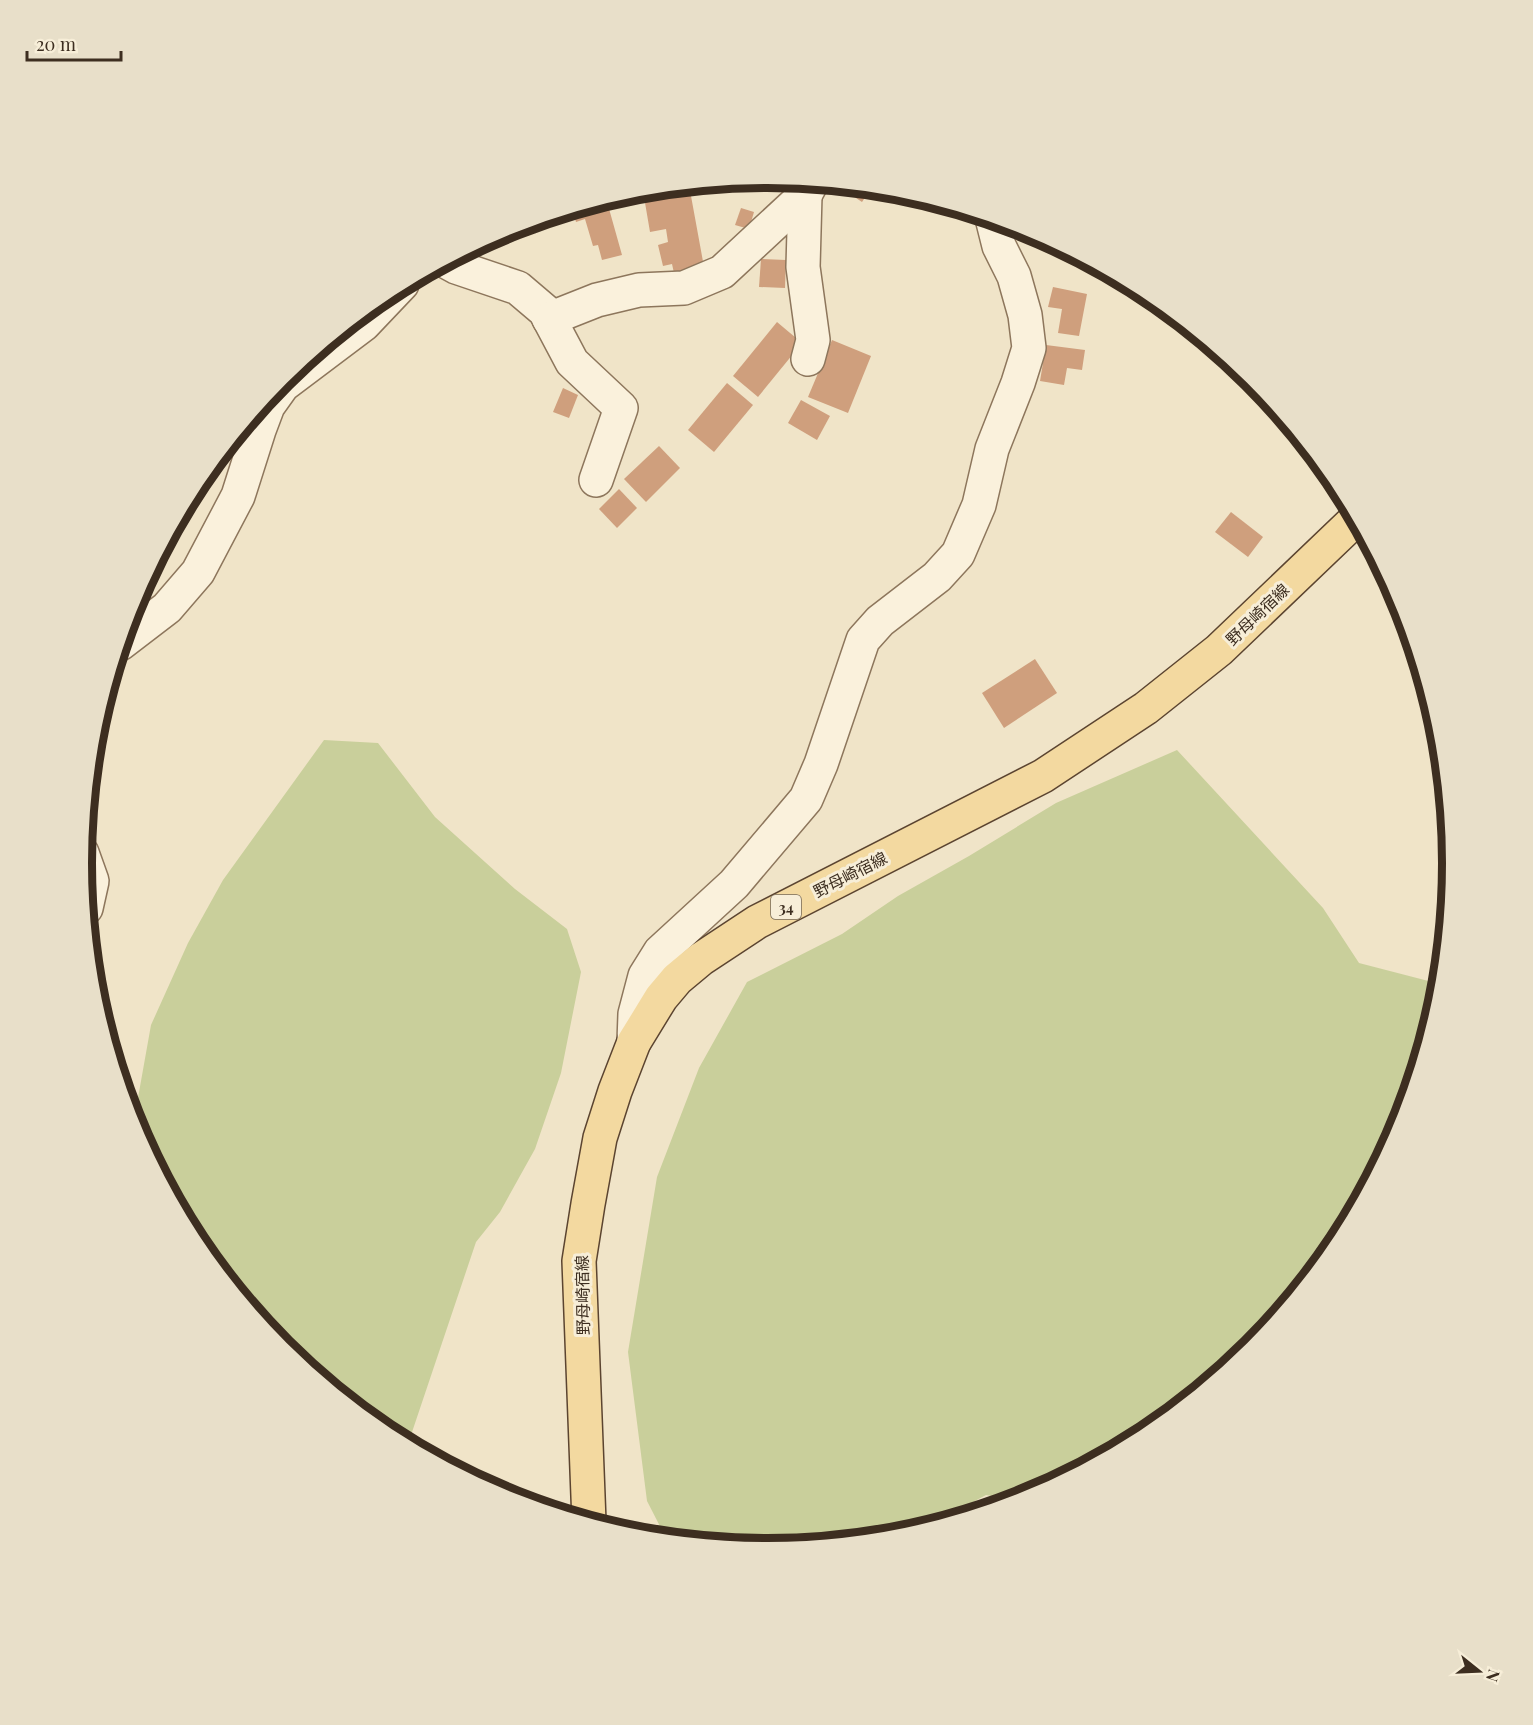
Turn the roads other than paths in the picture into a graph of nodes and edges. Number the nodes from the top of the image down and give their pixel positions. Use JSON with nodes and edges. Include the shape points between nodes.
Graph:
{"nodes":[{"id":1,"x":808,"y":188,"type":"edge"},
{"id":2,"x":807,"y":189,"type":"edge"},
{"id":3,"x":994,"y":227,"type":"edge"},
{"id":4,"x":453,"y":265,"type":"edge"},
{"id":5,"x":374,"y":314,"type":"edge"},
{"id":6,"x":549,"y":320,"type":"junction"},
{"id":7,"x":808,"y":360,"type":"dead end"},
{"id":8,"x":314,"y":362,"type":"edge"},
{"id":9,"x":267,"y":408,"type":"edge"},
{"id":10,"x":596,"y":480,"type":"dead end"},
{"id":11,"x":1351,"y":524,"type":"edge"},
{"id":12,"x":131,"y":636,"type":"edge"},
{"id":13,"x":634,"y":1042,"type":"junction"},
{"id":14,"x":589,"y":1513,"type":"edge"}],
"edges":[{"from":1,"to":7,"type":"street","via":[[803,267],[813,340]]},
{"from":2,"to":6,"type":"street","via":[[722,272],[684,288],[639,290],[597,300]]},
{"from":3,"to":13,"type":"street","via":[[1014,276],[1029,348],[992,448],[979,506],[958,554],[863,640],[806,799],[734,884],[660,952],[645,976],[635,1014]]},
{"from":4,"to":6,"type":"street","via":[[518,288]]},
{"from":5,"to":8,"type":"street"},
{"from":6,"to":10,"type":"street","via":[[572,362],[621,408]]},
{"from":9,"to":12,"type":"street","via":[[238,496],[198,572],[167,608]]},
{"from":11,"to":13,"type":"main road","name":"野母崎宿線","number":"34","via":[[1219,650],[1146,708],[1043,776],[757,922],[677,979]]},
{"from":13,"to":14,"type":"main road","name":"野母崎宿線","number":"34","via":[[600,1138],[579,1262]]}]}
